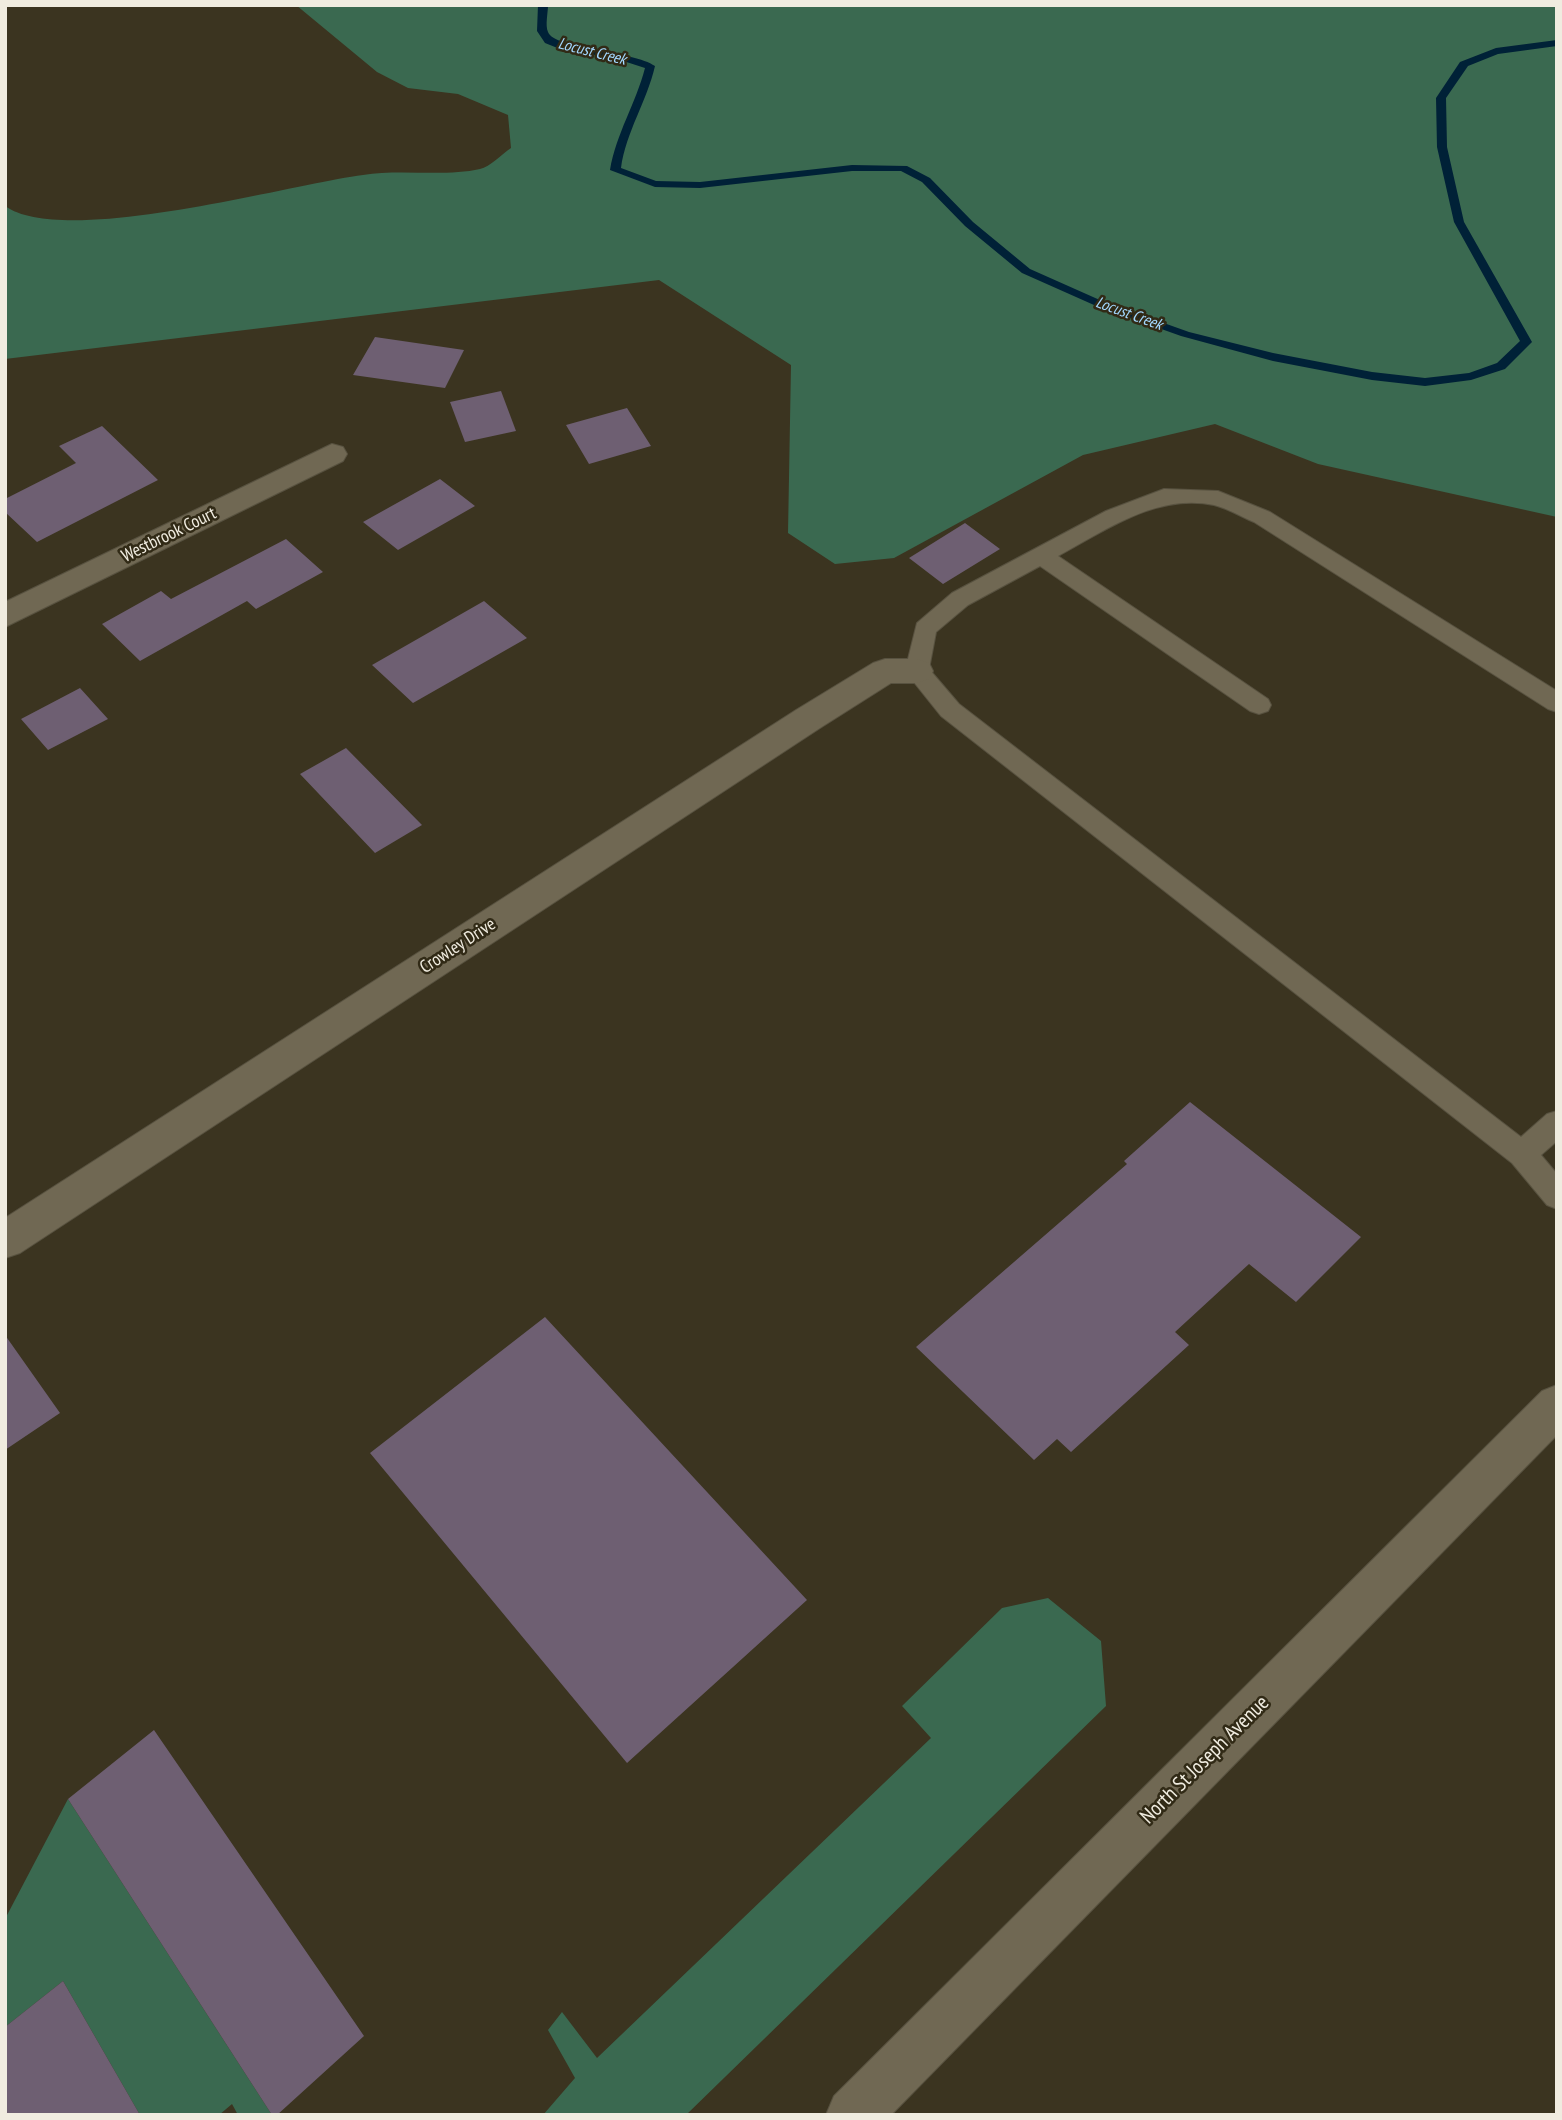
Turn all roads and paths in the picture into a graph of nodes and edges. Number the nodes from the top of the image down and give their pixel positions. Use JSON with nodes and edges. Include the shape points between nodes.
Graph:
{"nodes":[{"id":1,"x":332,"y":454,"type":"dead end"},
{"id":2,"x":1041,"y":555,"type":"junction"},
{"id":3,"x":5,"y":616,"type":"edge"},
{"id":4,"x":917,"y":671,"type":"junction"},
{"id":5,"x":1557,"y":703,"type":"edge"},
{"id":6,"x":1259,"y":705,"type":"dead end"},
{"id":7,"x":1557,"y":1123,"type":"edge"},
{"id":8,"x":1522,"y":1154,"type":"junction"},
{"id":9,"x":1557,"y":1196,"type":"edge"},
{"id":10,"x":5,"y":1240,"type":"edge"},
{"id":11,"x":1557,"y":1405,"type":"edge"},
{"id":12,"x":853,"y":2115,"type":"edge"}],
"edges":[{"from":1,"to":3,"type":"street","name":"Westbrook Court"},
{"from":2,"to":4,"type":"lane","via":[[960,599],[925,629]]},
{"from":2,"to":5,"type":"lane","via":[[1114,516],[1164,496],[1218,498],[1262,517]]},
{"from":2,"to":6,"type":"lane"},
{"from":4,"to":8,"type":"lane","via":[[950,710]]},
{"from":4,"to":10,"type":"street","name":"Crowley Drive","via":[[885,671],[808,719]]},
{"from":7,"to":8,"type":"lane"},
{"from":8,"to":9,"type":"lane"},
{"from":11,"to":12,"type":"street","name":"North St Joseph Avenue"}]}
